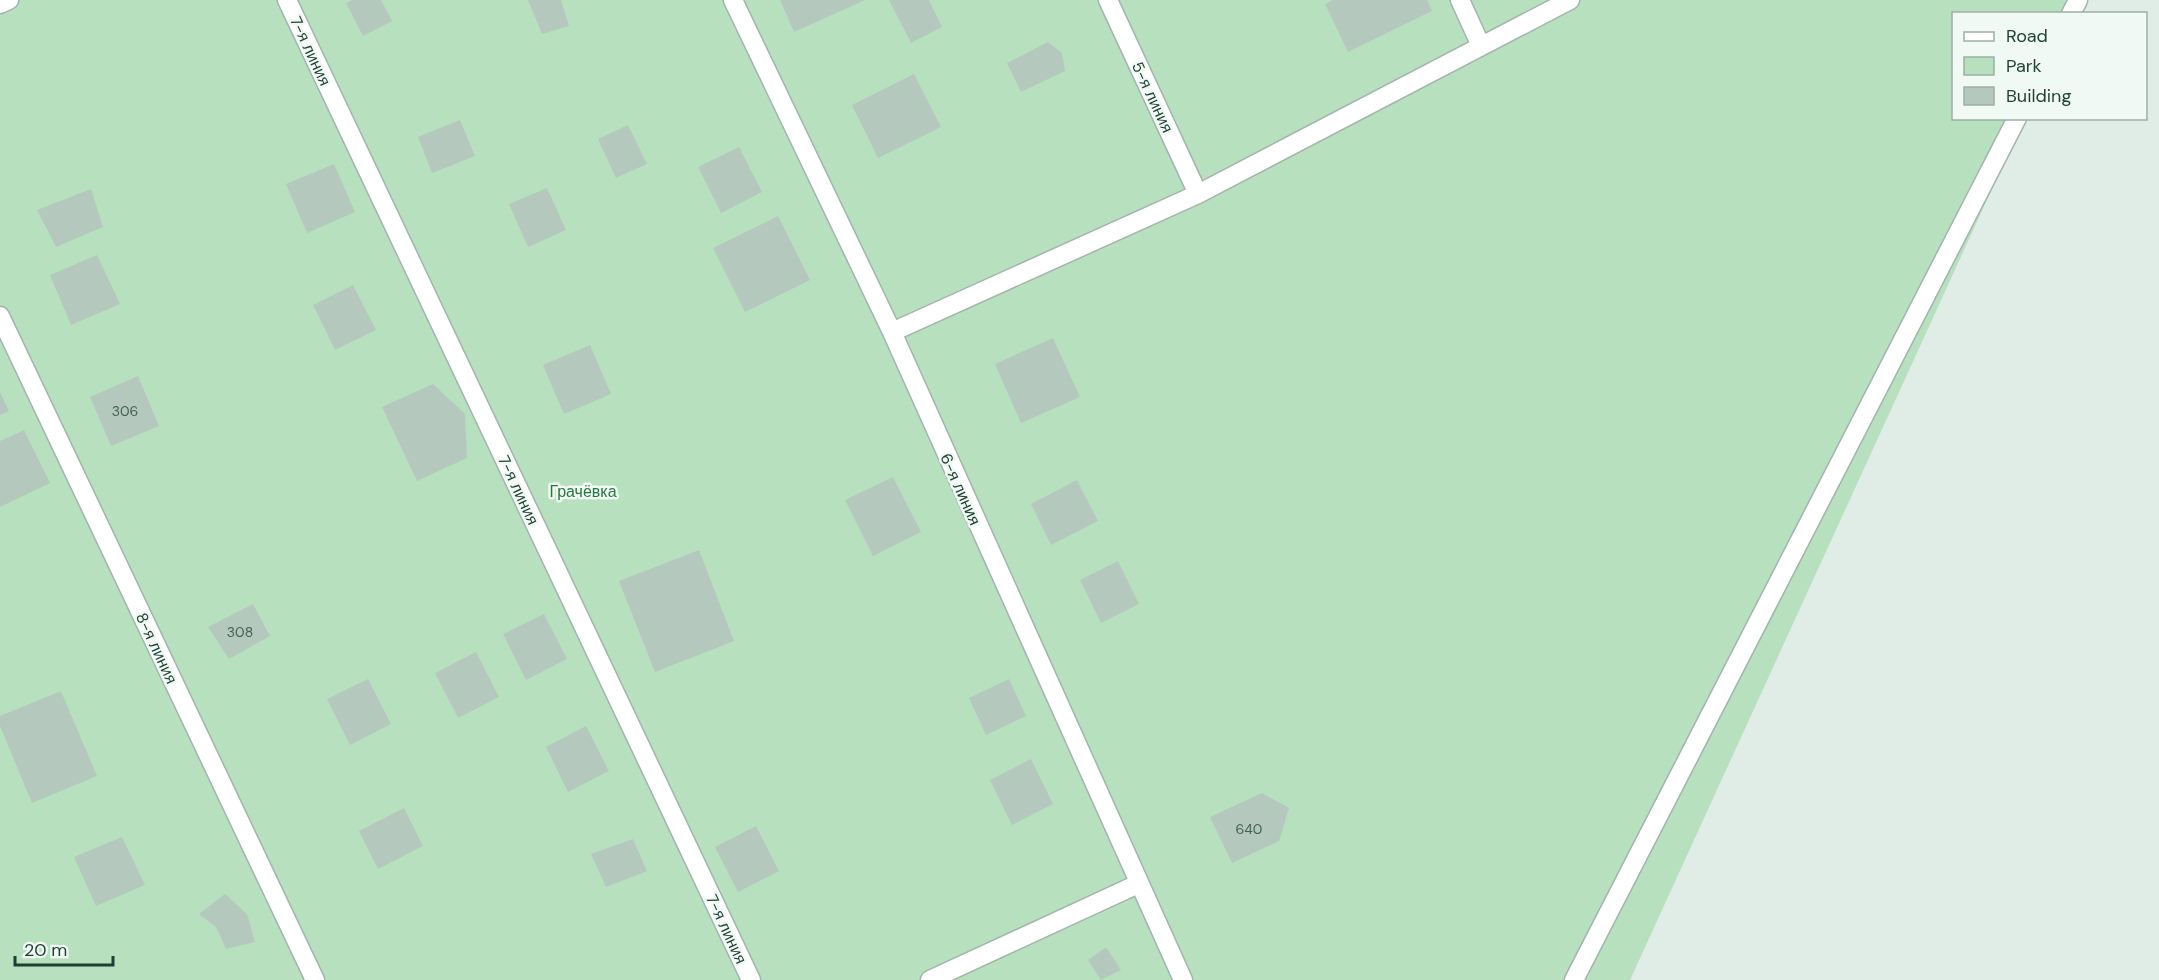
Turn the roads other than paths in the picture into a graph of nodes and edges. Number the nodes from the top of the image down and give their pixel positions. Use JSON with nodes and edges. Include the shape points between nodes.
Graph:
{"nodes":[{"id":1,"x":9,"y":0,"type":"edge"},
{"id":2,"x":287,"y":0,"type":"edge"},
{"id":3,"x":733,"y":0,"type":"edge"},
{"id":4,"x":1108,"y":0,"type":"edge"},
{"id":5,"x":1460,"y":0,"type":"edge"},
{"id":6,"x":1570,"y":0,"type":"edge"},
{"id":7,"x":0,"y":4,"type":"edge"},
{"id":8,"x":1481,"y":46,"type":"junction"},
{"id":9,"x":2016,"y":120,"type":"edge"},
{"id":10,"x":1198,"y":194,"type":"junction"},
{"id":11,"x":0,"y":316,"type":"edge"},
{"id":12,"x":892,"y":332,"type":"junction"},
{"id":13,"x":1138,"y":884,"type":"junction"},
{"id":14,"x":315,"y":980,"type":"edge"},
{"id":15,"x":751,"y":980,"type":"edge"},
{"id":16,"x":930,"y":980,"type":"edge"},
{"id":17,"x":1183,"y":980,"type":"edge"},
{"id":18,"x":1574,"y":980,"type":"edge"}],
"edges":[{"from":1,"to":7,"type":"street"},
{"from":2,"to":15,"type":"street","name":"7-я линия"},
{"from":3,"to":12,"type":"street","name":"6-я линия"},
{"from":4,"to":10,"type":"street","name":"5-я линия"},
{"from":5,"to":8,"type":"street"},
{"from":6,"to":8,"type":"street"},
{"from":8,"to":10,"type":"street"},
{"from":9,"to":18,"type":"street"},
{"from":10,"to":12,"type":"street"},
{"from":11,"to":14,"type":"street","name":"8-я линия"},
{"from":12,"to":13,"type":"street","name":"6-я линия"},
{"from":13,"to":16,"type":"street"},
{"from":13,"to":17,"type":"street","name":"6-я линия"}]}
